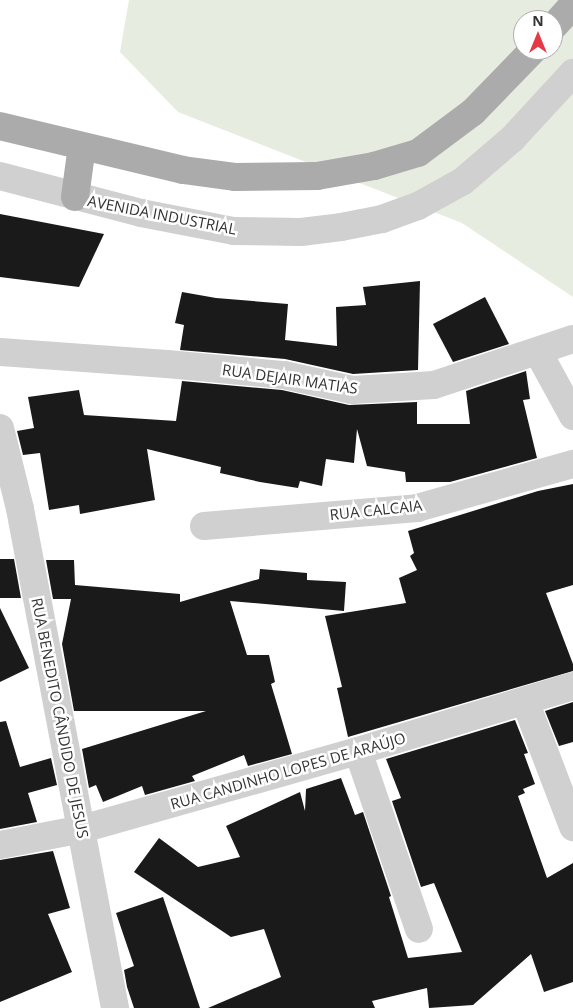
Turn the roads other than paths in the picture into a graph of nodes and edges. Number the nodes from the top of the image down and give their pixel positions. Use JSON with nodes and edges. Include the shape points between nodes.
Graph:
{"nodes":[{"id":1,"x":573,"y":5,"type":"edge"},
{"id":2,"x":563,"y":16,"type":"edge"},
{"id":3,"x":523,"y":60,"type":"edge"},
{"id":4,"x":573,"y":73,"type":"edge"},
{"id":5,"x":0,"y":126,"type":"edge"},
{"id":6,"x":82,"y":146,"type":"junction"},
{"id":7,"x":0,"y":176,"type":"edge"},
{"id":8,"x":75,"y":197,"type":"junction"},
{"id":9,"x":573,"y":340,"type":"edge"},
{"id":10,"x":0,"y":352,"type":"edge"},
{"id":11,"x":538,"y":352,"type":"junction"},
{"id":12,"x":573,"y":416,"type":"edge"},
{"id":13,"x":0,"y":428,"type":"edge"},
{"id":14,"x":573,"y":464,"type":"edge"},
{"id":15,"x":204,"y":526,"type":"dead end"},
{"id":16,"x":573,"y":686,"type":"edge"},
{"id":17,"x":525,"y":701,"type":"junction"},
{"id":18,"x":358,"y":751,"type":"junction"},
{"id":19,"x":573,"y":827,"type":"edge"},
{"id":20,"x":82,"y":829,"type":"junction"},
{"id":21,"x":0,"y":845,"type":"edge"},
{"id":22,"x":419,"y":929,"type":"dead end"},
{"id":23,"x":115,"y":1008,"type":"edge"}],
"edges":[{"from":1,"to":2,"type":"main road"},
{"from":3,"to":6,"type":"main road","via":[[472,112],[418,153],[374,166],[317,176],[235,177],[183,170]]},
{"from":4,"to":8,"type":"street","name":"AVENIDA INDUSTRIAL","via":[[512,139],[463,181],[418,206],[382,219],[301,232],[234,231]]},
{"from":5,"to":6,"type":"main road"},
{"from":6,"to":8,"type":"main road"},
{"from":7,"to":8,"type":"street","name":"AVENIDA INDUSTRIAL"},
{"from":9,"to":11,"type":"street","name":"RUA DEJAIR MATIAS"},
{"from":10,"to":11,"type":"street","name":"RUA DEJAIR MATIAS","via":[[284,375],[352,390],[434,385]]},
{"from":11,"to":12,"type":"street"},
{"from":13,"to":20,"type":"street","name":"RUA BENEDITO CÂNDIDO DE JESUS","via":[[20,509]]},
{"from":14,"to":15,"type":"street","name":"RUA CALCAIA","via":[[417,508]]},
{"from":16,"to":17,"type":"street","name":"RUA CANDINHO LOPES DE ARAÚJO"},
{"from":17,"to":18,"type":"street","name":"RUA CANDINHO LOPES DE ARAÚJO"},
{"from":17,"to":19,"type":"street"},
{"from":18,"to":20,"type":"street","name":"RUA CANDINHO LOPES DE ARAÚJO"},
{"from":18,"to":22,"type":"street"},
{"from":20,"to":21,"type":"street","name":"RUA CANDINHO LOPES DE ARAÚJO"},
{"from":20,"to":23,"type":"street","name":"RUA BENEDITO CÂNDIDO DE JESUS"}]}
